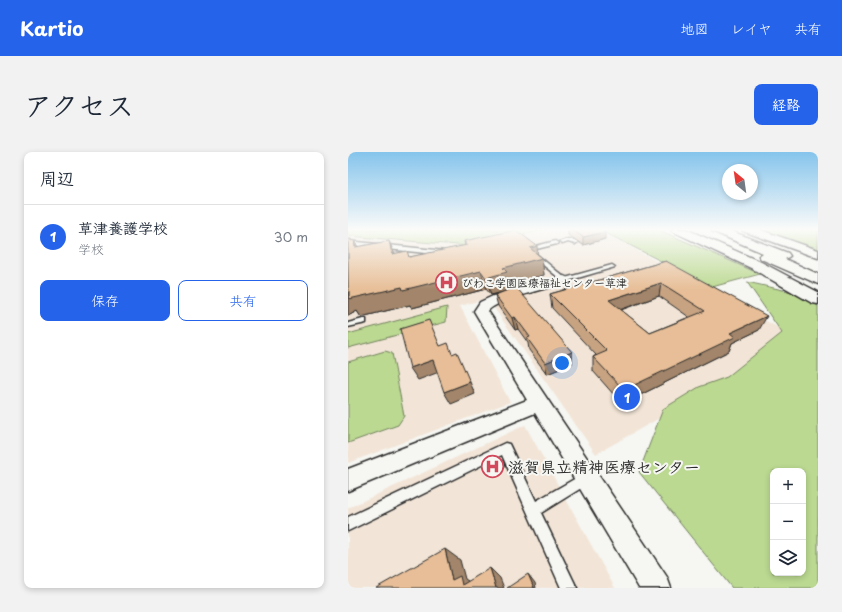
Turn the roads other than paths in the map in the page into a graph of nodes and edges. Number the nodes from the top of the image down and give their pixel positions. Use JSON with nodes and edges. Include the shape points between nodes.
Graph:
{"nodes":[{"id":1,"x":403,"y":249,"type":"edge"},
{"id":2,"x":529,"y":249,"type":"edge"},
{"id":3,"x":721,"y":249,"type":"edge"},
{"id":4,"x":733,"y":249,"type":"edge"},
{"id":5,"x":752,"y":249,"type":"edge"},
{"id":6,"x":767,"y":249,"type":"edge"},
{"id":7,"x":777,"y":249,"type":"edge"},
{"id":8,"x":805,"y":249,"type":"edge"},
{"id":9,"x":455,"y":254,"type":"edge"},
{"id":10,"x":818,"y":254,"type":"edge"},
{"id":11,"x":818,"y":264,"type":"edge"},
{"id":12,"x":612,"y":267,"type":"dead end"},
{"id":13,"x":818,"y":270,"type":"edge"},
{"id":14,"x":818,"y":279,"type":"edge"},
{"id":15,"x":564,"y":280,"type":"junction"},
{"id":16,"x":818,"y":290,"type":"edge"},
{"id":17,"x":818,"y":299,"type":"edge"},
{"id":18,"x":363,"y":321,"type":"dead end"},
{"id":19,"x":348,"y":325,"type":"edge"},
{"id":20,"x":539,"y":403,"type":"junction"},
{"id":21,"x":587,"y":478,"type":"junction"},
{"id":22,"x":348,"y":480,"type":"edge"},
{"id":23,"x":533,"y":510,"type":"junction"},
{"id":24,"x":348,"y":524,"type":"edge"},
{"id":25,"x":569,"y":588,"type":"edge"},
{"id":26,"x":656,"y":588,"type":"edge"}],
"edges":[{"from":1,"to":9,"type":"lane"},
{"from":2,"to":15,"type":"lane"},
{"from":3,"to":17,"type":"main road"},
{"from":4,"to":16,"type":"main road"},
{"from":5,"to":14,"type":"main road"},
{"from":6,"to":13,"type":"main road"},
{"from":7,"to":11,"type":"main road"},
{"from":8,"to":10,"type":"main road"},
{"from":12,"to":15,"type":"lane"},
{"from":15,"to":20,"type":"street","via":[[498,299],[485,305],[481,311]]},
{"from":18,"to":19,"type":"lane"},
{"from":20,"to":21,"type":"street"},
{"from":20,"to":22,"type":"street"},
{"from":21,"to":23,"type":"lane"},
{"from":21,"to":26,"type":"street"},
{"from":23,"to":24,"type":"lane","via":[[505,448]]},
{"from":23,"to":25,"type":"lane"}]}
